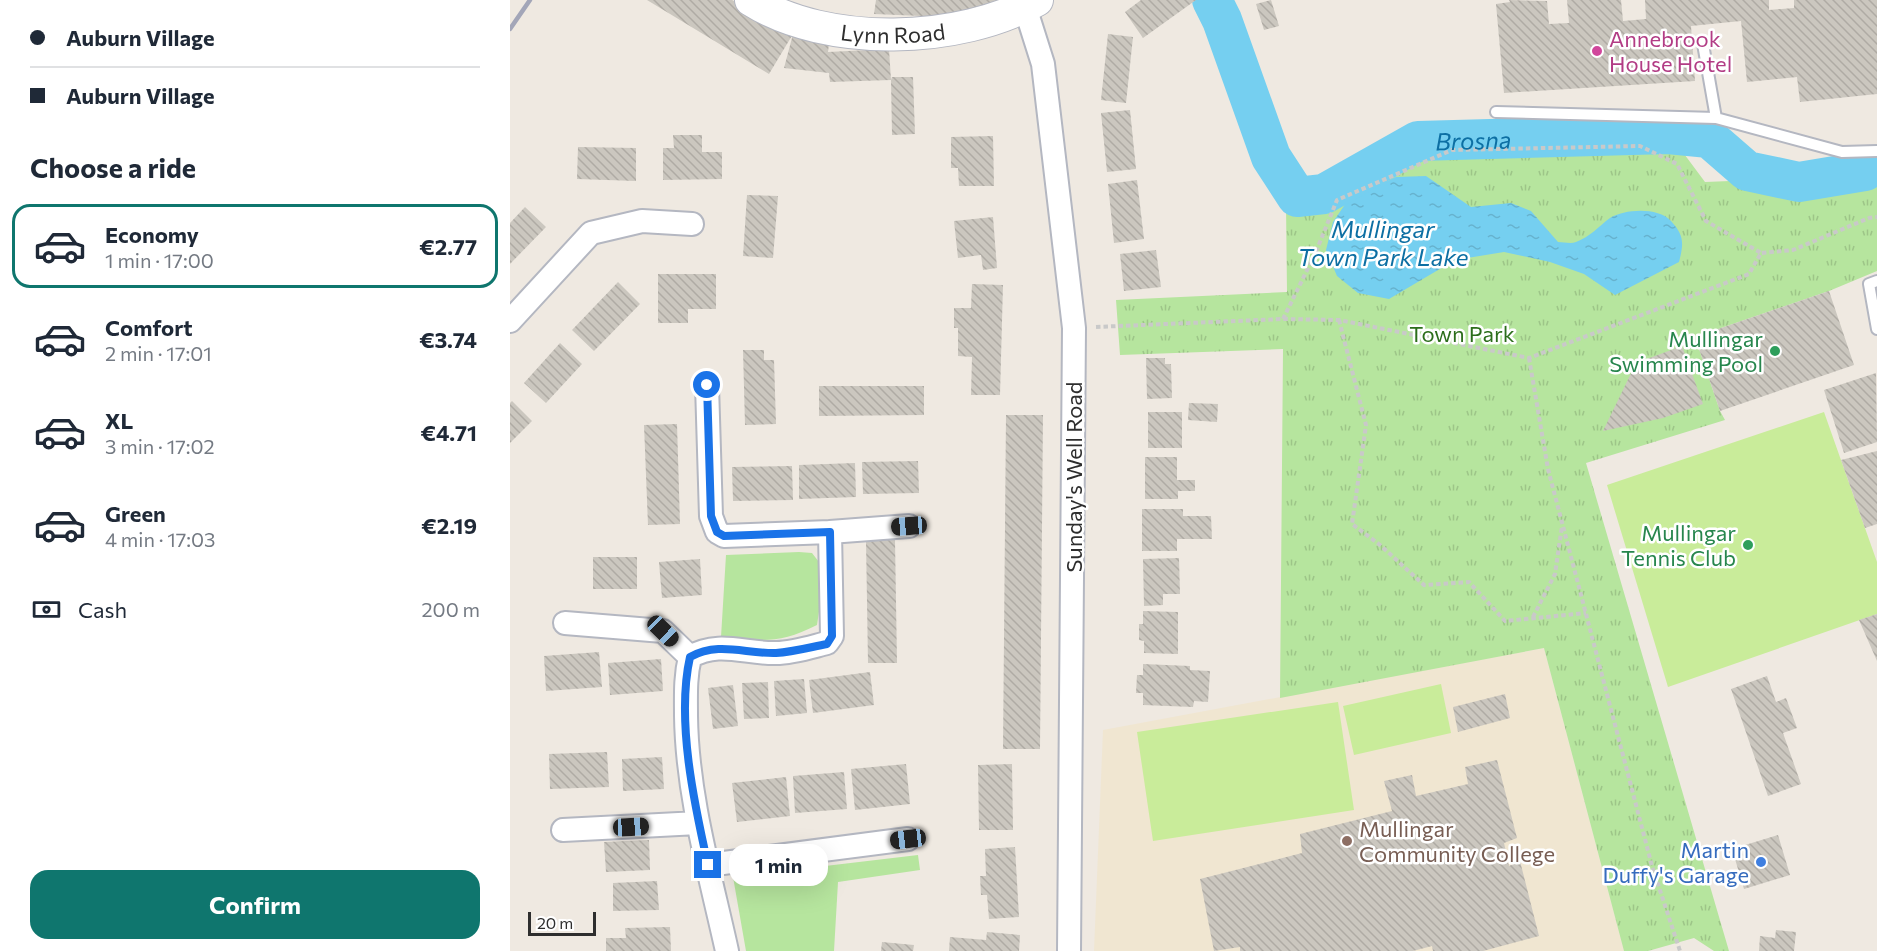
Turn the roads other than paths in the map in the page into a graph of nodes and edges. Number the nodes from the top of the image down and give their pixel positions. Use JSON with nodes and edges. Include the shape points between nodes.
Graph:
{"nodes":[{"id":1,"x":752,"y":0,"type":"edge"},
{"id":2,"x":1031,"y":3,"type":"edge"},
{"id":3,"x":1703,"y":44,"type":"dead end"},
{"id":4,"x":1496,"y":112,"type":"dead end"},
{"id":5,"x":1716,"y":118,"type":"junction"},
{"id":6,"x":1877,"y":151,"type":"edge"},
{"id":7,"x":692,"y":224,"type":"dead end"},
{"id":8,"x":1877,"y":281,"type":"edge"},
{"id":9,"x":510,"y":321,"type":"edge"},
{"id":10,"x":1877,"y":328,"type":"edge"},
{"id":11,"x":707,"y":385,"type":"dead end"},
{"id":12,"x":909,"y":526,"type":"dead end"},
{"id":13,"x":830,"y":532,"type":"junction"},
{"id":14,"x":565,"y":623,"type":"dead end"},
{"id":15,"x":690,"y":657,"type":"junction"},
{"id":16,"x":699,"y":823,"type":"junction"},
{"id":17,"x":563,"y":830,"type":"dead end"},
{"id":18,"x":908,"y":839,"type":"dead end"},
{"id":19,"x":708,"y":865,"type":"junction"},
{"id":20,"x":727,"y":951,"type":"edge"},
{"id":21,"x":1069,"y":951,"type":"edge"}],
"edges":[{"from":1,"to":2,"type":"street","name":"Lynn Road","via":[[769,11],[823,29],[871,35],[916,34],[975,25]]},
{"from":2,"to":21,"type":"street","name":"Sunday's Well Road","via":[[1043,64],[1074,328]]},
{"from":3,"to":5,"type":"lane"},
{"from":4,"to":5,"type":"lane"},
{"from":5,"to":6,"type":"lane","via":[[1842,152]]},
{"from":7,"to":9,"type":"street","via":[[642,221],[591,233]]},
{"from":8,"to":10,"type":"lane","via":[[1869,284]]},
{"from":11,"to":13,"type":"street","via":[[711,516],[717,532],[724,536]]},
{"from":12,"to":13,"type":"street"},
{"from":13,"to":15,"type":"street","via":[[832,636],[827,644],[777,653],[702,650]]},
{"from":14,"to":15,"type":"street","via":[[663,631]]},
{"from":15,"to":16,"type":"street","via":[[686,675],[686,746]]},
{"from":16,"to":17,"type":"street"},
{"from":16,"to":19,"type":"street"},
{"from":18,"to":19,"type":"street"},
{"from":19,"to":20,"type":"street"}]}
